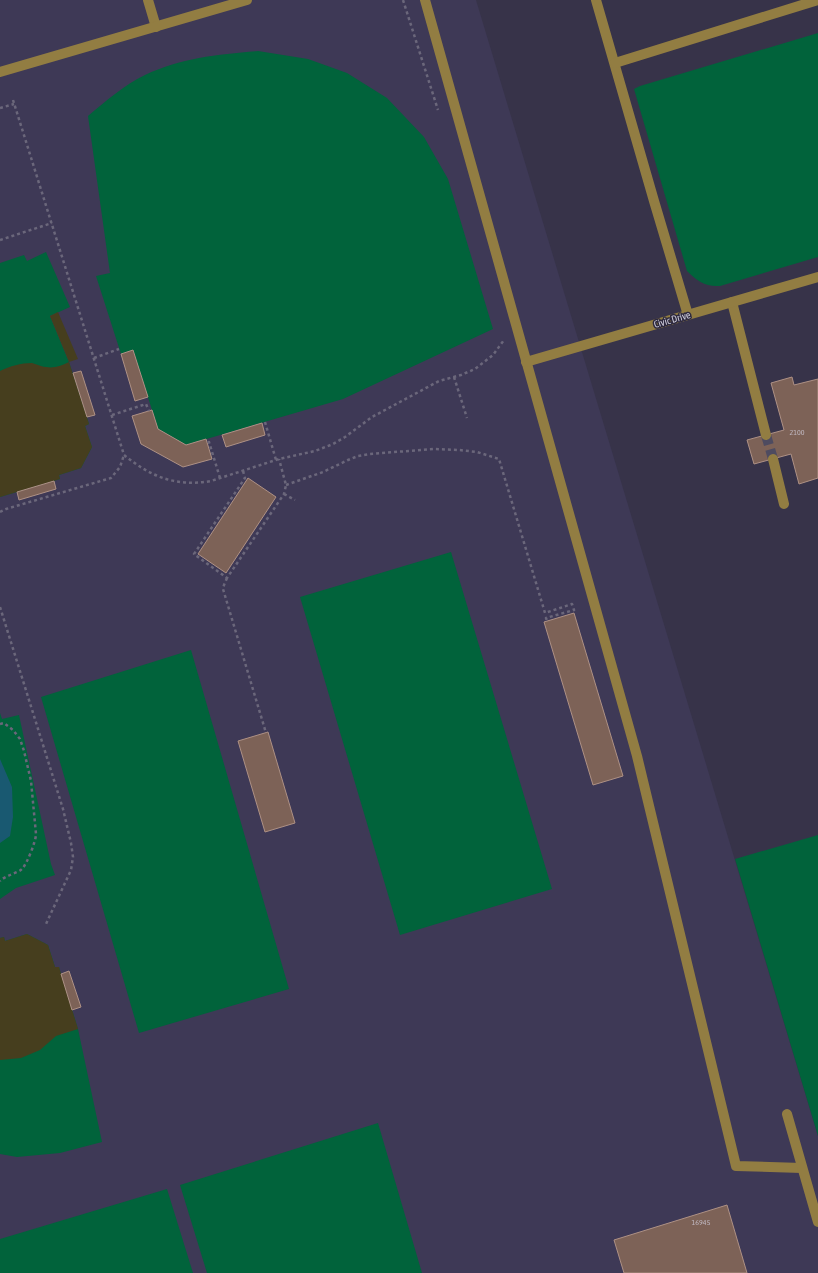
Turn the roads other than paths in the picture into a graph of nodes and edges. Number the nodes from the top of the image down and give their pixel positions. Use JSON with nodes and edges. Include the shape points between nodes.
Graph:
{"nodes":[{"id":1,"x":148,"y":0,"type":"edge"},
{"id":2,"x":247,"y":0,"type":"edge"},
{"id":3,"x":425,"y":0,"type":"edge"},
{"id":4,"x":596,"y":0,"type":"edge"},
{"id":5,"x":818,"y":0,"type":"edge"},
{"id":6,"x":156,"y":27,"type":"junction"},
{"id":7,"x":615,"y":63,"type":"junction"},
{"id":8,"x":0,"y":72,"type":"edge"},
{"id":9,"x":818,"y":277,"type":"edge"},
{"id":10,"x":732,"y":302,"type":"junction"},
{"id":11,"x":688,"y":315,"type":"junction"},
{"id":12,"x":526,"y":362,"type":"junction"},
{"id":13,"x":766,"y":435,"type":"tunnel mouth"},
{"id":14,"x":773,"y":459,"type":"tunnel mouth"},
{"id":15,"x":784,"y":504,"type":"dead end"},
{"id":16,"x":787,"y":1114,"type":"dead end"},
{"id":17,"x":802,"y":1168,"type":"junction"},
{"id":18,"x":818,"y":1222,"type":"edge"}],
"edges":[{"from":1,"to":6,"type":"street"},
{"from":2,"to":6,"type":"street"},
{"from":3,"to":12,"type":"street"},
{"from":4,"to":7,"type":"street"},
{"from":5,"to":7,"type":"street"},
{"from":6,"to":8,"type":"street"},
{"from":7,"to":11,"type":"street"},
{"from":9,"to":10,"type":"street","name":"Civic Drive"},
{"from":10,"to":11,"type":"street","name":"Civic Drive"},
{"from":10,"to":13,"type":"street"},
{"from":11,"to":12,"type":"street","name":"Civic Drive"},
{"from":12,"to":17,"type":"street","via":[[637,756],[736,1166]]},
{"from":14,"to":15,"type":"street"},
{"from":16,"to":17,"type":"street"},
{"from":17,"to":18,"type":"street"}]}
